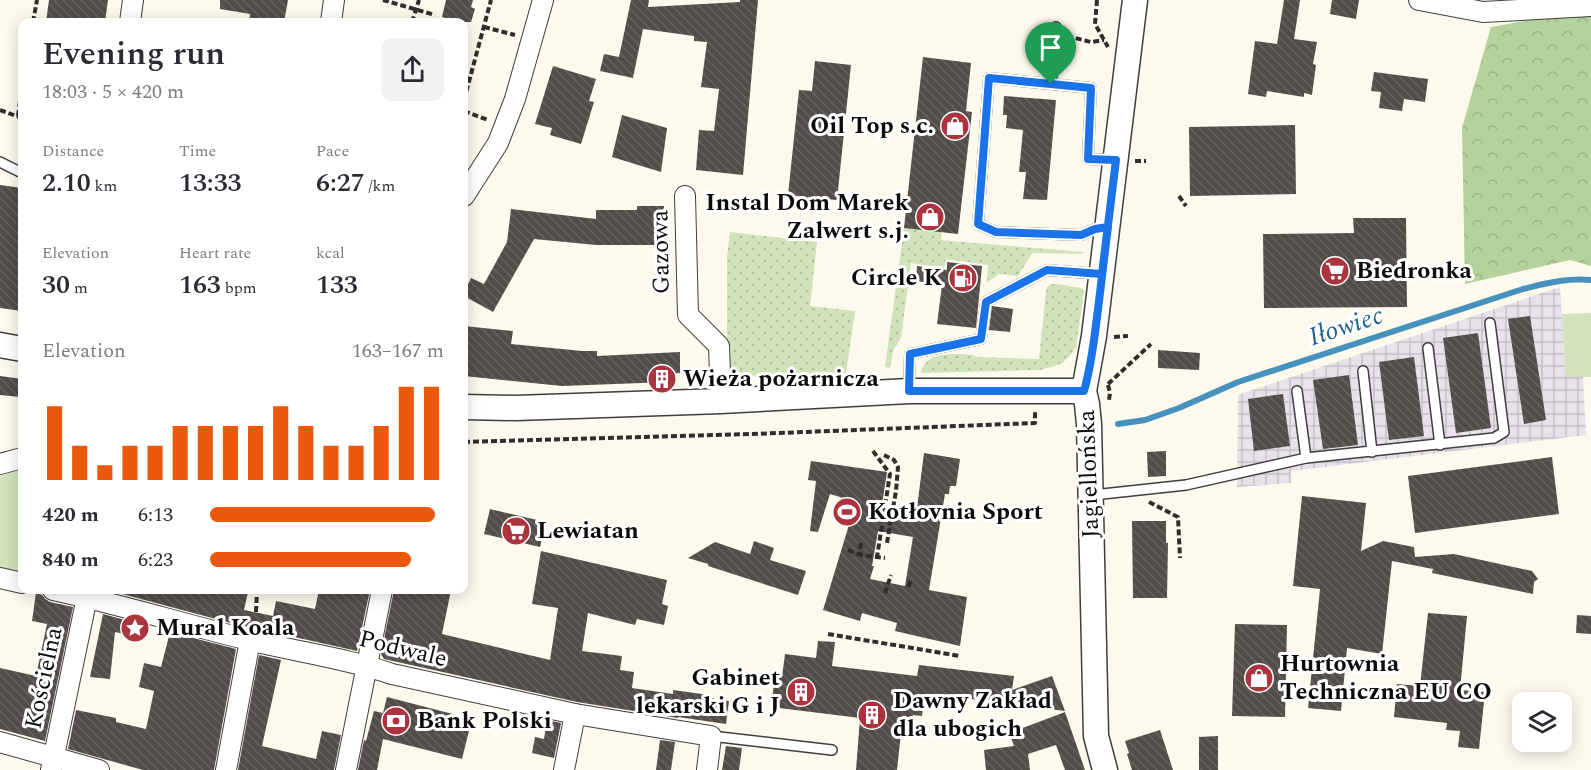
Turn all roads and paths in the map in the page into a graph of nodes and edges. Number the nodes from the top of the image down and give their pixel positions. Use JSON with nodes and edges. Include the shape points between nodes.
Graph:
{"nodes":[{"id":1,"x":37,"y":0,"type":"edge"},
{"id":2,"x":133,"y":0,"type":"edge"},
{"id":3,"x":334,"y":0,"type":"edge"},
{"id":4,"x":383,"y":0,"type":"edge"},
{"id":5,"x":419,"y":0,"type":"edge"},
{"id":6,"x":491,"y":0,"type":"edge"},
{"id":7,"x":543,"y":0,"type":"edge"},
{"id":8,"x":1135,"y":0,"type":"edge"},
{"id":9,"x":1419,"y":0,"type":"edge"},
{"id":10,"x":1591,"y":6,"type":"edge"},
{"id":11,"x":416,"y":10,"type":"junction"},
{"id":12,"x":435,"y":15,"type":"dead end"},
{"id":13,"x":34,"y":18,"type":"edge"},
{"id":14,"x":131,"y":18,"type":"edge"},
{"id":15,"x":332,"y":18,"type":"edge"},
{"id":16,"x":413,"y":18,"type":"edge"},
{"id":17,"x":483,"y":27,"type":"junction"},
{"id":18,"x":1055,"y":30,"type":"joint"},
{"id":19,"x":516,"y":36,"type":"dead end"},
{"id":20,"x":1104,"y":40,"type":"dead end"},
{"id":21,"x":1051,"y":84,"type":"junction"},
{"id":22,"x":468,"y":85,"type":"edge"},
{"id":23,"x":0,"y":110,"type":"edge"},
{"id":24,"x":468,"y":112,"type":"edge"},
{"id":25,"x":18,"y":116,"type":"edge"},
{"id":26,"x":489,"y":120,"type":"dead end"},
{"id":27,"x":1116,"y":160,"type":"junction"},
{"id":28,"x":0,"y":162,"type":"edge"},
{"id":29,"x":18,"y":171,"type":"edge"},
{"id":30,"x":468,"y":190,"type":"edge"},
{"id":31,"x":685,"y":196,"type":"dead end"},
{"id":32,"x":1179,"y":196,"type":"dead end"},
{"id":33,"x":1186,"y":206,"type":"dead end"},
{"id":34,"x":1108,"y":227,"type":"junction"},
{"id":35,"x":1102,"y":274,"type":"junction"},
{"id":36,"x":1490,"y":323,"type":"dead end"},
{"id":37,"x":1128,"y":336,"type":"dead end"},
{"id":38,"x":1107,"y":337,"type":"dead end"},
{"id":39,"x":1151,"y":344,"type":"dead end"},
{"id":40,"x":0,"y":345,"type":"edge"},
{"id":41,"x":18,"y":347,"type":"edge"},
{"id":42,"x":1428,"y":348,"type":"dead end"},
{"id":43,"x":1363,"y":371,"type":"dead end"},
{"id":44,"x":1106,"y":374,"type":"dead end"},
{"id":45,"x":1108,"y":384,"type":"junction"},
{"id":46,"x":909,"y":391,"type":"junction"},
{"id":47,"x":1035,"y":391,"type":"junction"},
{"id":48,"x":1084,"y":391,"type":"junction"},
{"id":49,"x":1297,"y":391,"type":"dead end"},
{"id":50,"x":721,"y":402,"type":"junction"},
{"id":51,"x":468,"y":407,"type":"edge"},
{"id":52,"x":1104,"y":407,"type":"dead end"},
{"id":53,"x":468,"y":442,"type":"edge"},
{"id":54,"x":1440,"y":445,"type":"junction"},
{"id":55,"x":873,"y":451,"type":"dead end"},
{"id":56,"x":1372,"y":452,"type":"junction"},
{"id":57,"x":884,"y":455,"type":"dead end"},
{"id":58,"x":1306,"y":458,"type":"junction"},
{"id":59,"x":18,"y":459,"type":"edge"},
{"id":60,"x":0,"y":464,"type":"edge"},
{"id":61,"x":1130,"y":491,"type":"junction"},
{"id":62,"x":1090,"y":495,"type":"junction"},
{"id":63,"x":861,"y":543,"type":"dead end"},
{"id":64,"x":886,"y":543,"type":"dead end"},
{"id":65,"x":848,"y":550,"type":"dead end"},
{"id":66,"x":860,"y":555,"type":"junction"},
{"id":67,"x":877,"y":557,"type":"junction"},
{"id":68,"x":885,"y":558,"type":"dead end"},
{"id":69,"x":1180,"y":558,"type":"dead end"},
{"id":70,"x":891,"y":575,"type":"dead end"},
{"id":71,"x":0,"y":578,"type":"edge"},
{"id":72,"x":910,"y":580,"type":"dead end"},
{"id":73,"x":18,"y":582,"type":"edge"},
{"id":74,"x":909,"y":587,"type":"dead end"},
{"id":75,"x":885,"y":593,"type":"dead end"},
{"id":76,"x":72,"y":594,"type":"edge"},
{"id":77,"x":257,"y":594,"type":"edge"},
{"id":78,"x":381,"y":594,"type":"edge"},
{"id":79,"x":87,"y":597,"type":"junction"},
{"id":80,"x":256,"y":612,"type":"dead end"},
{"id":81,"x":828,"y":634,"type":"dead end"},
{"id":82,"x":250,"y":640,"type":"junction"},
{"id":83,"x":960,"y":656,"type":"dead end"},
{"id":84,"x":367,"y":666,"type":"junction"},
{"id":85,"x":575,"y":714,"type":"junction"},
{"id":86,"x":711,"y":736,"type":"junction"},
{"id":87,"x":0,"y":742,"type":"edge"},
{"id":88,"x":832,"y":750,"type":"dead end"},
{"id":89,"x":53,"y":763,"type":"edge"},
{"id":90,"x":99,"y":770,"type":"edge"},
{"id":91,"x":226,"y":770,"type":"edge"},
{"id":92,"x":346,"y":770,"type":"edge"},
{"id":93,"x":564,"y":770,"type":"edge"},
{"id":94,"x":707,"y":770,"type":"edge"},
{"id":95,"x":1105,"y":770,"type":"edge"}],
"edges":[{"from":1,"to":13,"type":"path"},
{"from":2,"to":14,"type":"street"},
{"from":3,"to":15,"type":"street"},
{"from":4,"to":11,"type":"path"},
{"from":5,"to":11,"type":"path"},
{"from":6,"to":17,"type":"path"},
{"from":7,"to":30,"type":"street","via":[[515,99],[498,143]]},
{"from":8,"to":27,"type":"street","name":"Jagiellońska"},
{"from":9,"to":10,"type":"street","via":[[1483,12]]},
{"from":11,"to":12,"type":"path"},
{"from":11,"to":16,"type":"path"},
{"from":17,"to":19,"type":"path"},
{"from":17,"to":22,"type":"path"},
{"from":18,"to":20,"type":"path","via":[[1091,42]]},
{"from":18,"to":21,"type":"lane"},
{"from":21,"to":27,"type":"lane","via":[[1091,88],[1088,159]]},
{"from":21,"to":34,"type":"lane","via":[[989,78],[978,224],[996,232],[1081,235]]},
{"from":23,"to":25,"type":"path"},
{"from":24,"to":26,"type":"path"},
{"from":27,"to":34,"type":"street","name":"Jagiellońska"},
{"from":28,"to":29,"type":"lane"},
{"from":31,"to":50,"type":"street","name":"Gazowa","via":[[688,315],[719,346]]},
{"from":32,"to":33,"type":"path"},
{"from":34,"to":35,"type":"street","name":"Jagiellońska"},
{"from":35,"to":46,"type":"lane","via":[[1047,270],[986,302],[981,339],[910,354]]},
{"from":35,"to":48,"type":"street","name":"Jagiellońska"},
{"from":36,"to":54,"type":"lane","via":[[1504,432],[1494,438]]},
{"from":37,"to":38,"type":"path"},
{"from":39,"to":45,"type":"path"},
{"from":40,"to":41,"type":"street"},
{"from":42,"to":54,"type":"lane"},
{"from":43,"to":56,"type":"lane"},
{"from":44,"to":45,"type":"path"},
{"from":45,"to":52,"type":"path","via":[[1109,400]]},
{"from":46,"to":47,"type":"street"},
{"from":46,"to":50,"type":"street"},
{"from":47,"to":48,"type":"street"},
{"from":47,"to":53,"type":"path","via":[[1035,423]]},
{"from":48,"to":62,"type":"street","name":"Jagiellońska","via":[[1089,424]]},
{"from":49,"to":58,"type":"lane"},
{"from":50,"to":51,"type":"street"},
{"from":54,"to":56,"type":"lane"},
{"from":55,"to":67,"type":"path","via":[[890,474]]},
{"from":56,"to":58,"type":"lane"},
{"from":57,"to":64,"type":"path","via":[[898,467]]},
{"from":58,"to":61,"type":"lane","via":[[1186,485]]},
{"from":59,"to":60,"type":"street"},
{"from":61,"to":62,"type":"lane"},
{"from":61,"to":69,"type":"path","via":[[1178,517]]},
{"from":62,"to":95,"type":"street","name":"Jagiellońska","via":[[1096,736]]},
{"from":63,"to":66,"type":"path"},
{"from":65,"to":66,"type":"path"},
{"from":66,"to":67,"type":"path"},
{"from":67,"to":68,"type":"path"},
{"from":70,"to":75,"type":"path"},
{"from":71,"to":73,"type":"street"},
{"from":72,"to":74,"type":"path"},
{"from":76,"to":79,"type":"street","name":"Podwale"},
{"from":77,"to":80,"type":"path"},
{"from":78,"to":84,"type":"street"},
{"from":79,"to":82,"type":"street","name":"Podwale"},
{"from":79,"to":89,"type":"street","name":"Kościelna"},
{"from":81,"to":83,"type":"path"},
{"from":82,"to":84,"type":"street","name":"Podwale"},
{"from":82,"to":91,"type":"street"},
{"from":84,"to":85,"type":"street","name":"Podwale"},
{"from":84,"to":92,"type":"street"},
{"from":85,"to":86,"type":"street","name":"Podwale"},
{"from":85,"to":93,"type":"street"},
{"from":86,"to":88,"type":"lane"},
{"from":86,"to":94,"type":"street"},
{"from":87,"to":89,"type":"street"},
{"from":89,"to":90,"type":"street"}]}
